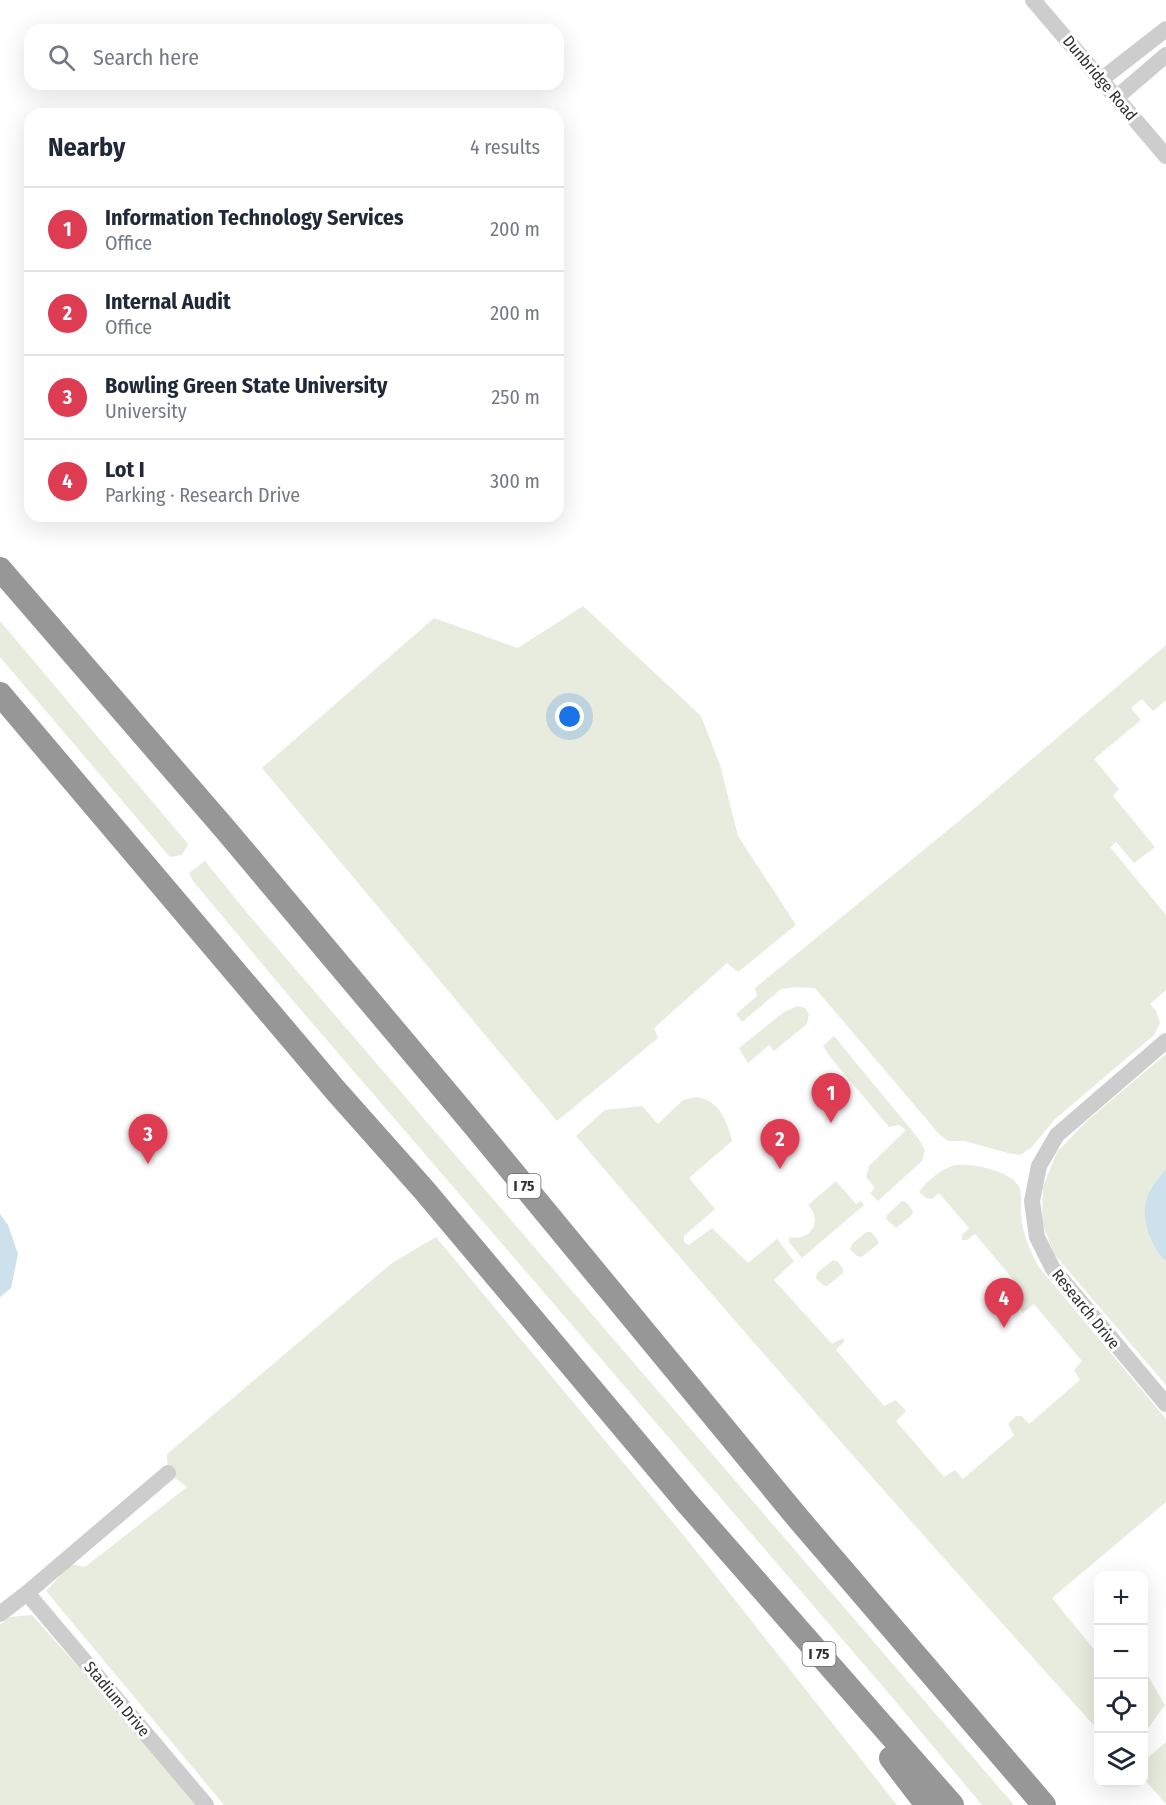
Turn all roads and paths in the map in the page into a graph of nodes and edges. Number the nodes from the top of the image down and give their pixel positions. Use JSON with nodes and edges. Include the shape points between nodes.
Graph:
{"nodes":[{"id":1,"x":1033,"y":0,"type":"edge"},
{"id":2,"x":1166,"y":29,"type":"edge"},
{"id":3,"x":1166,"y":55,"type":"edge"},
{"id":4,"x":1102,"y":79,"type":"junction"},
{"id":5,"x":1117,"y":97,"type":"junction"},
{"id":6,"x":1166,"y":156,"type":"edge"},
{"id":7,"x":0,"y":569,"type":"edge"},
{"id":8,"x":0,"y":694,"type":"edge"},
{"id":9,"x":1166,"y":1041,"type":"edge"},
{"id":10,"x":1166,"y":1404,"type":"edge"},
{"id":11,"x":168,"y":1473,"type":"dead end"},
{"id":12,"x":687,"y":1503,"type":"junction"},
{"id":13,"x":27,"y":1593,"type":"junction"},
{"id":14,"x":0,"y":1614,"type":"edge"},
{"id":15,"x":206,"y":1805,"type":"edge"},
{"id":16,"x":927,"y":1805,"type":"edge"},
{"id":17,"x":952,"y":1805,"type":"edge"},
{"id":18,"x":1044,"y":1805,"type":"edge"}],
"edges":[{"from":1,"to":4,"type":"street","name":"Dunbridge Road"},
{"from":2,"to":4,"type":"street"},
{"from":3,"to":5,"type":"street"},
{"from":4,"to":5,"type":"street","name":"Dunbridge Road"},
{"from":5,"to":6,"type":"street","name":"Dunbridge Road"},
{"from":7,"to":18,"type":"highway","number":"I 75","via":[[225,829],[797,1517]]},
{"from":8,"to":12,"type":"highway","number":"I 75"},
{"from":9,"to":10,"type":"street","name":"Research Drive","via":[[1057,1135],[1039,1166],[1032,1201],[1037,1237],[1053,1269]]},
{"from":11,"to":13,"type":"street"},
{"from":12,"to":16,"type":"highway"},
{"from":12,"to":17,"type":"highway","number":"I 75"},
{"from":13,"to":14,"type":"street"},
{"from":13,"to":15,"type":"street","name":"Stadium Drive"}]}
